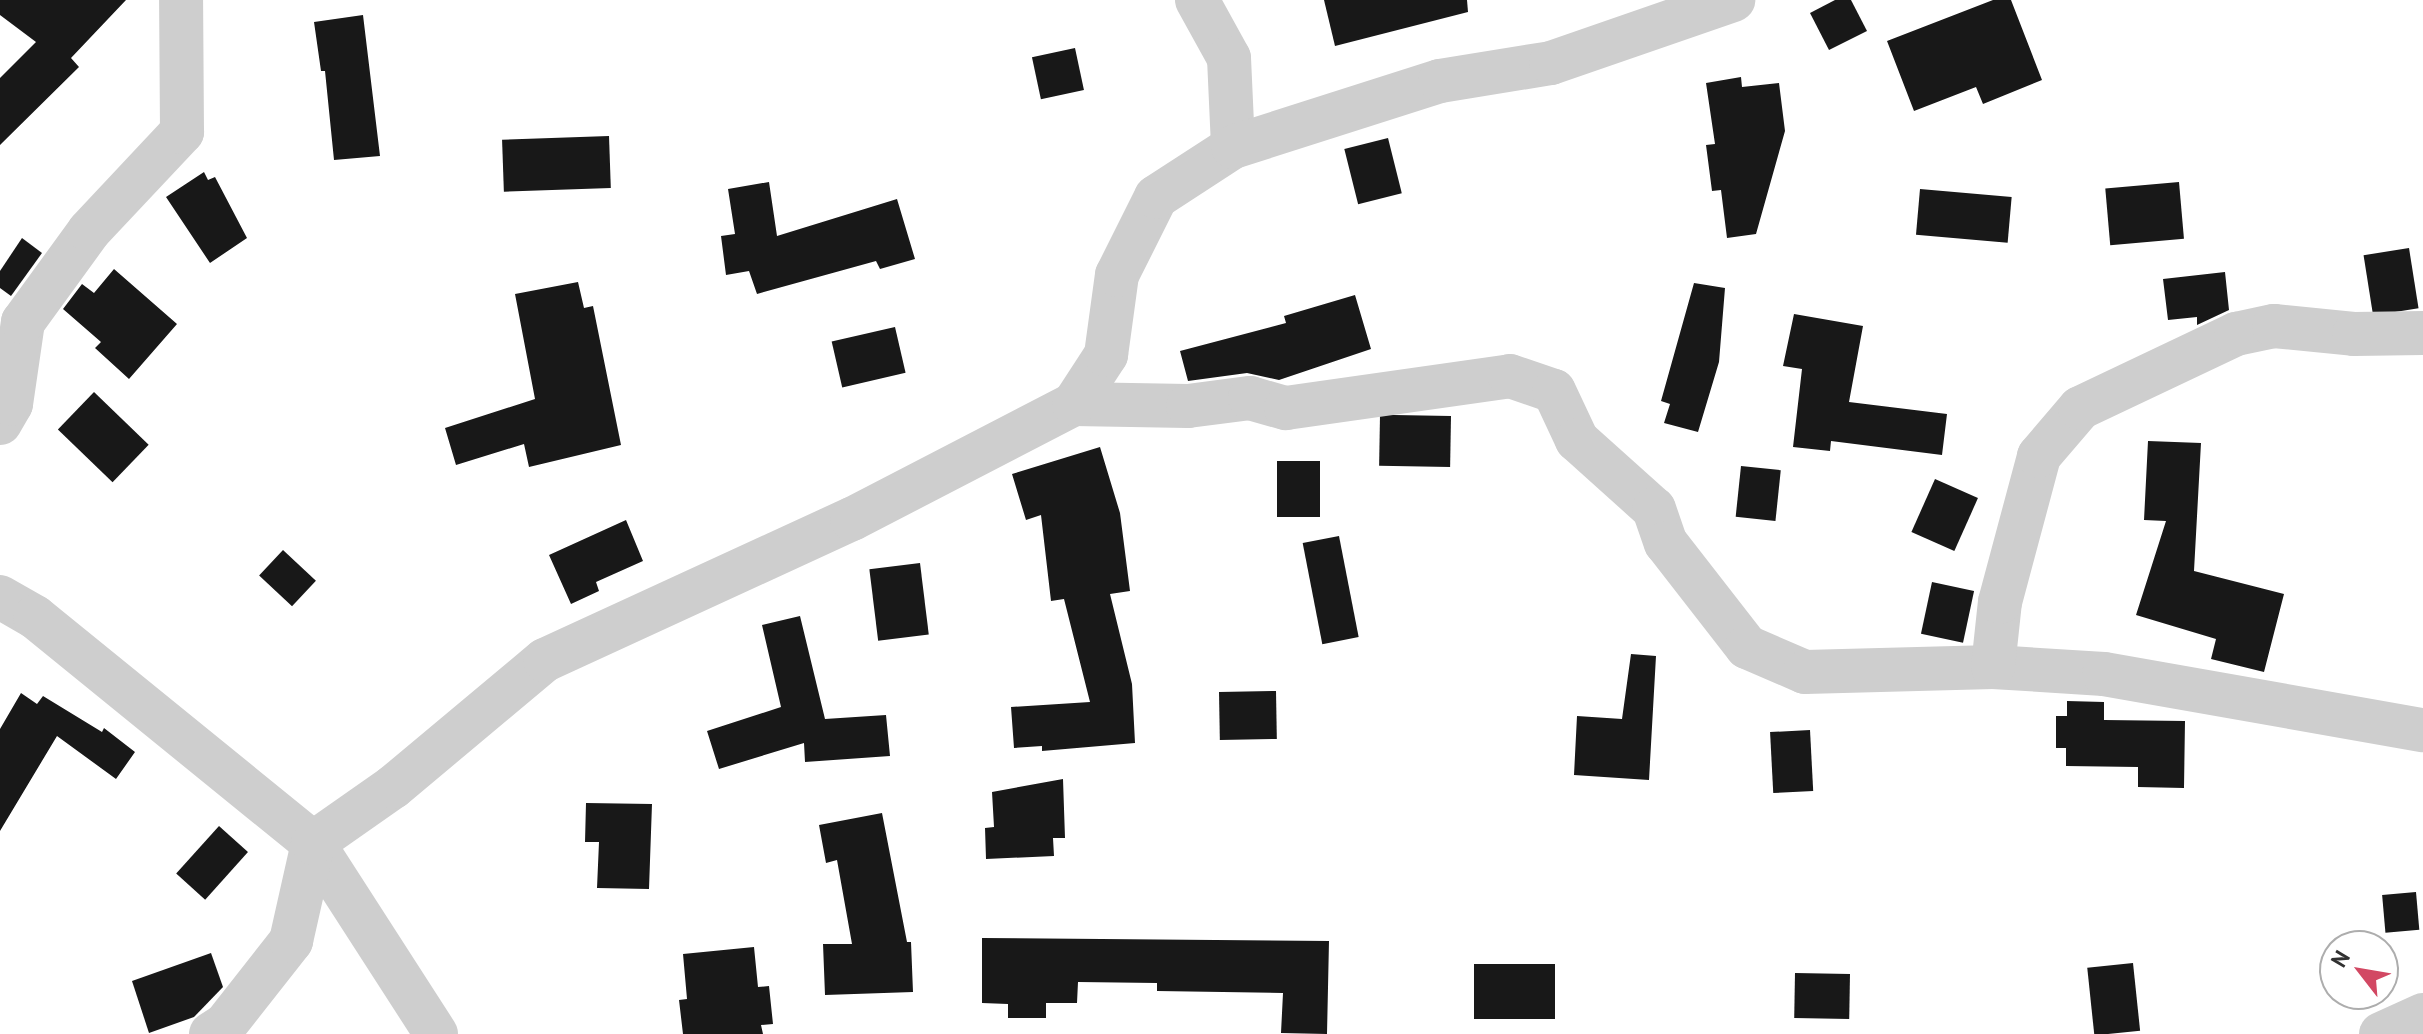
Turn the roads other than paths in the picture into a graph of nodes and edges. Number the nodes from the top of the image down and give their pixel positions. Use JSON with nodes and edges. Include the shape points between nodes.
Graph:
{"nodes":[{"id":1,"x":181,"y":0,"type":"edge"},
{"id":2,"x":1197,"y":0,"type":"edge"},
{"id":3,"x":1733,"y":0,"type":"edge"},
{"id":4,"x":1233,"y":147,"type":"junction"},
{"id":5,"x":2423,"y":333,"type":"edge"},
{"id":6,"x":1074,"y":404,"type":"junction"},
{"id":7,"x":0,"y":423,"type":"edge"},
{"id":8,"x":0,"y":597,"type":"edge"},
{"id":9,"x":1993,"y":667,"type":"junction"},
{"id":10,"x":2423,"y":730,"type":"edge"},
{"id":11,"x":313,"y":843,"type":"junction"},
{"id":12,"x":2423,"y":1015,"type":"edge"},
{"id":13,"x":211,"y":1034,"type":"edge"},
{"id":14,"x":436,"y":1034,"type":"edge"},
{"id":15,"x":2381,"y":1034,"type":"edge"}],
"edges":[{"from":1,"to":7,"type":"street","via":[[182,132],[89,231],[23,322],[11,404]]},
{"from":2,"to":4,"type":"street","via":[[1229,58]]},
{"from":3,"to":4,"type":"street","via":[[1551,63],[1440,81]]},
{"from":4,"to":6,"type":"street","via":[[1156,197],[1117,275],[1106,355]]},
{"from":5,"to":9,"type":"street","via":[[2354,334],[2274,326],[2248,331],[2080,408],[2039,456],[2000,602]]},
{"from":6,"to":9,"type":"street","via":[[1188,406],[1250,398],[1286,408],[1510,376],[1554,391],[1577,440],[1654,509],[1666,543],[1747,647],[1805,672]]},
{"from":6,"to":11,"type":"street","via":[[852,519],[545,660],[393,787]]},
{"from":8,"to":11,"type":"street","via":[[35,617]]},
{"from":9,"to":10,"type":"street","via":[[2104,674]]},
{"from":11,"to":13,"type":"street","via":[[291,941],[225,1025]]},
{"from":11,"to":14,"type":"street"},
{"from":12,"to":15,"type":"street"}]}
